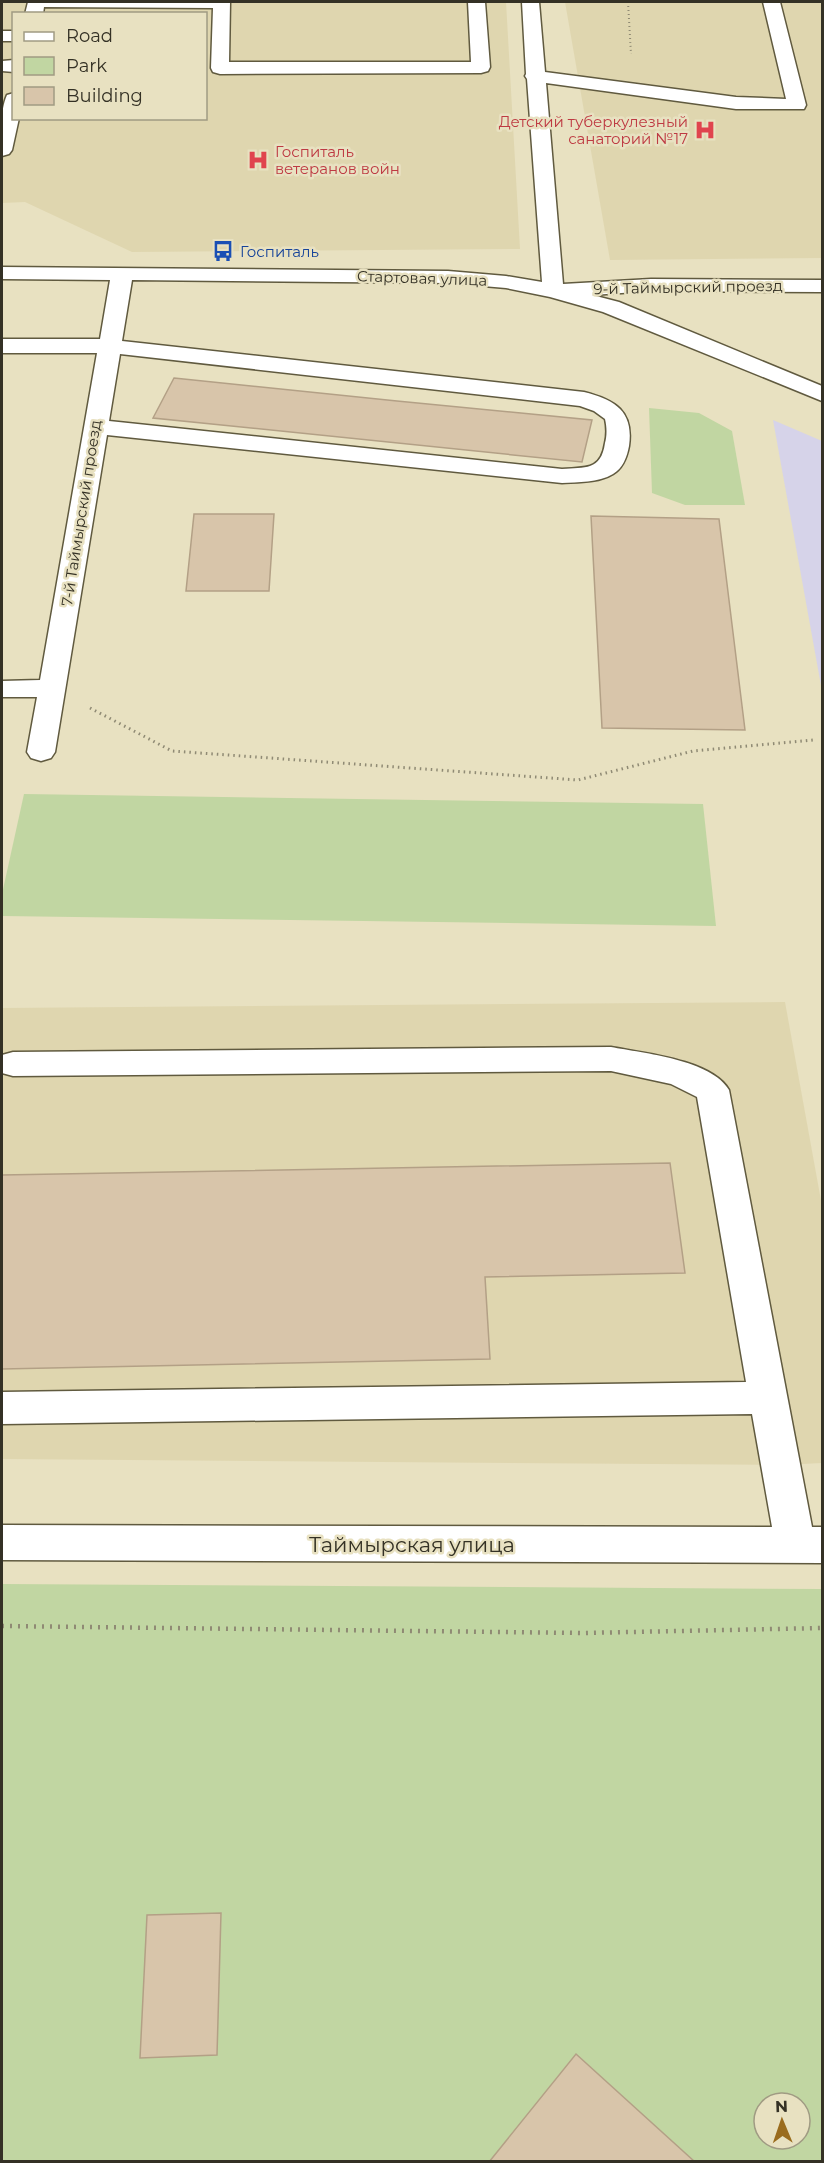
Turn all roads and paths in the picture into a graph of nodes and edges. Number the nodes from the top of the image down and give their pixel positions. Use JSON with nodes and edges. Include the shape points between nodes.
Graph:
{"nodes":[{"id":1,"x":222,"y":2,"type":"edge"},
{"id":2,"x":477,"y":2,"type":"edge"},
{"id":3,"x":530,"y":2,"type":"edge"},
{"id":4,"x":628,"y":2,"type":"edge"},
{"id":5,"x":772,"y":2,"type":"edge"},
{"id":6,"x":34,"y":12,"type":"edge"},
{"id":7,"x":534,"y":76,"type":"junction"},
{"id":8,"x":625,"y":87,"type":"junction"},
{"id":9,"x":12,"y":108,"type":"edge"},
{"id":10,"x":2,"y":150,"type":"edge"},
{"id":11,"x":2,"y":273,"type":"edge"},
{"id":12,"x":122,"y":274,"type":"junction"},
{"id":13,"x":822,"y":286,"type":"edge"},
{"id":14,"x":553,"y":291,"type":"junction"},
{"id":15,"x":2,"y":346,"type":"edge"},
{"id":16,"x":108,"y":346,"type":"junction"},
{"id":17,"x":822,"y":394,"type":"edge"},
{"id":18,"x":95,"y":427,"type":"junction"},
{"id":19,"x":52,"y":688,"type":"junction"},
{"id":20,"x":2,"y":689,"type":"edge"},
{"id":21,"x":813,"y":740,"type":"dead end"},
{"id":22,"x":41,"y":752,"type":"dead end"},
{"id":23,"x":13,"y":1064,"type":"dead end"},
{"id":24,"x":767,"y":1398,"type":"junction"},
{"id":25,"x":2,"y":1408,"type":"edge"},
{"id":26,"x":2,"y":1543,"type":"edge"},
{"id":27,"x":809,"y":1545,"type":"edge"},
{"id":28,"x":2,"y":1626,"type":"edge"},
{"id":29,"x":822,"y":1628,"type":"edge"}],
"edges":[{"from":1,"to":2,"type":"street","via":[[220,68],[481,67]]},
{"from":1,"to":6,"type":"street","via":[[36,2]]},
{"from":3,"to":7,"type":"street"},
{"from":4,"to":8,"type":"path","via":[[632,46]]},
{"from":5,"to":8,"type":"street","via":[[805,105],[736,103]]},
{"from":7,"to":8,"type":"street"},
{"from":7,"to":14,"type":"street"},
{"from":9,"to":10,"type":"street"},
{"from":11,"to":12,"type":"street","name":"Стартовая улица"},
{"from":12,"to":14,"type":"street","name":"Стартовая улица","via":[[448,277]]},
{"from":12,"to":16,"type":"street","name":"7-й Таймырский проезд"},
{"from":13,"to":14,"type":"street","name":"9-й Таймырский проезд","via":[[651,285]]},
{"from":14,"to":17,"type":"street","name":"Стартовая улица","via":[[611,308]]},
{"from":15,"to":16,"type":"street"},
{"from":16,"to":18,"type":"street","name":"7-й Таймырский проезд"},
{"from":16,"to":18,"type":"street","via":[[584,399],[604,406],[616,416],[621,428],[615,459],[604,469],[588,475],[562,476]]},
{"from":18,"to":19,"type":"street","name":"7-й Таймырский проезд"},
{"from":19,"to":20,"type":"street"},
{"from":19,"to":21,"type":"path","via":[[172,751],[578,780],[693,751]]},
{"from":19,"to":22,"type":"street","name":"7-й Таймырский проезд"},
{"from":23,"to":24,"type":"street","via":[[611,1059],[679,1073],[712,1090]]},
{"from":24,"to":25,"type":"street"},
{"from":24,"to":27,"type":"street","via":[[783,1465]]},
{"from":26,"to":27,"type":"street","name":"Таймырская улица"},
{"from":28,"to":29,"type":"path","via":[[583,1633]]}]}
